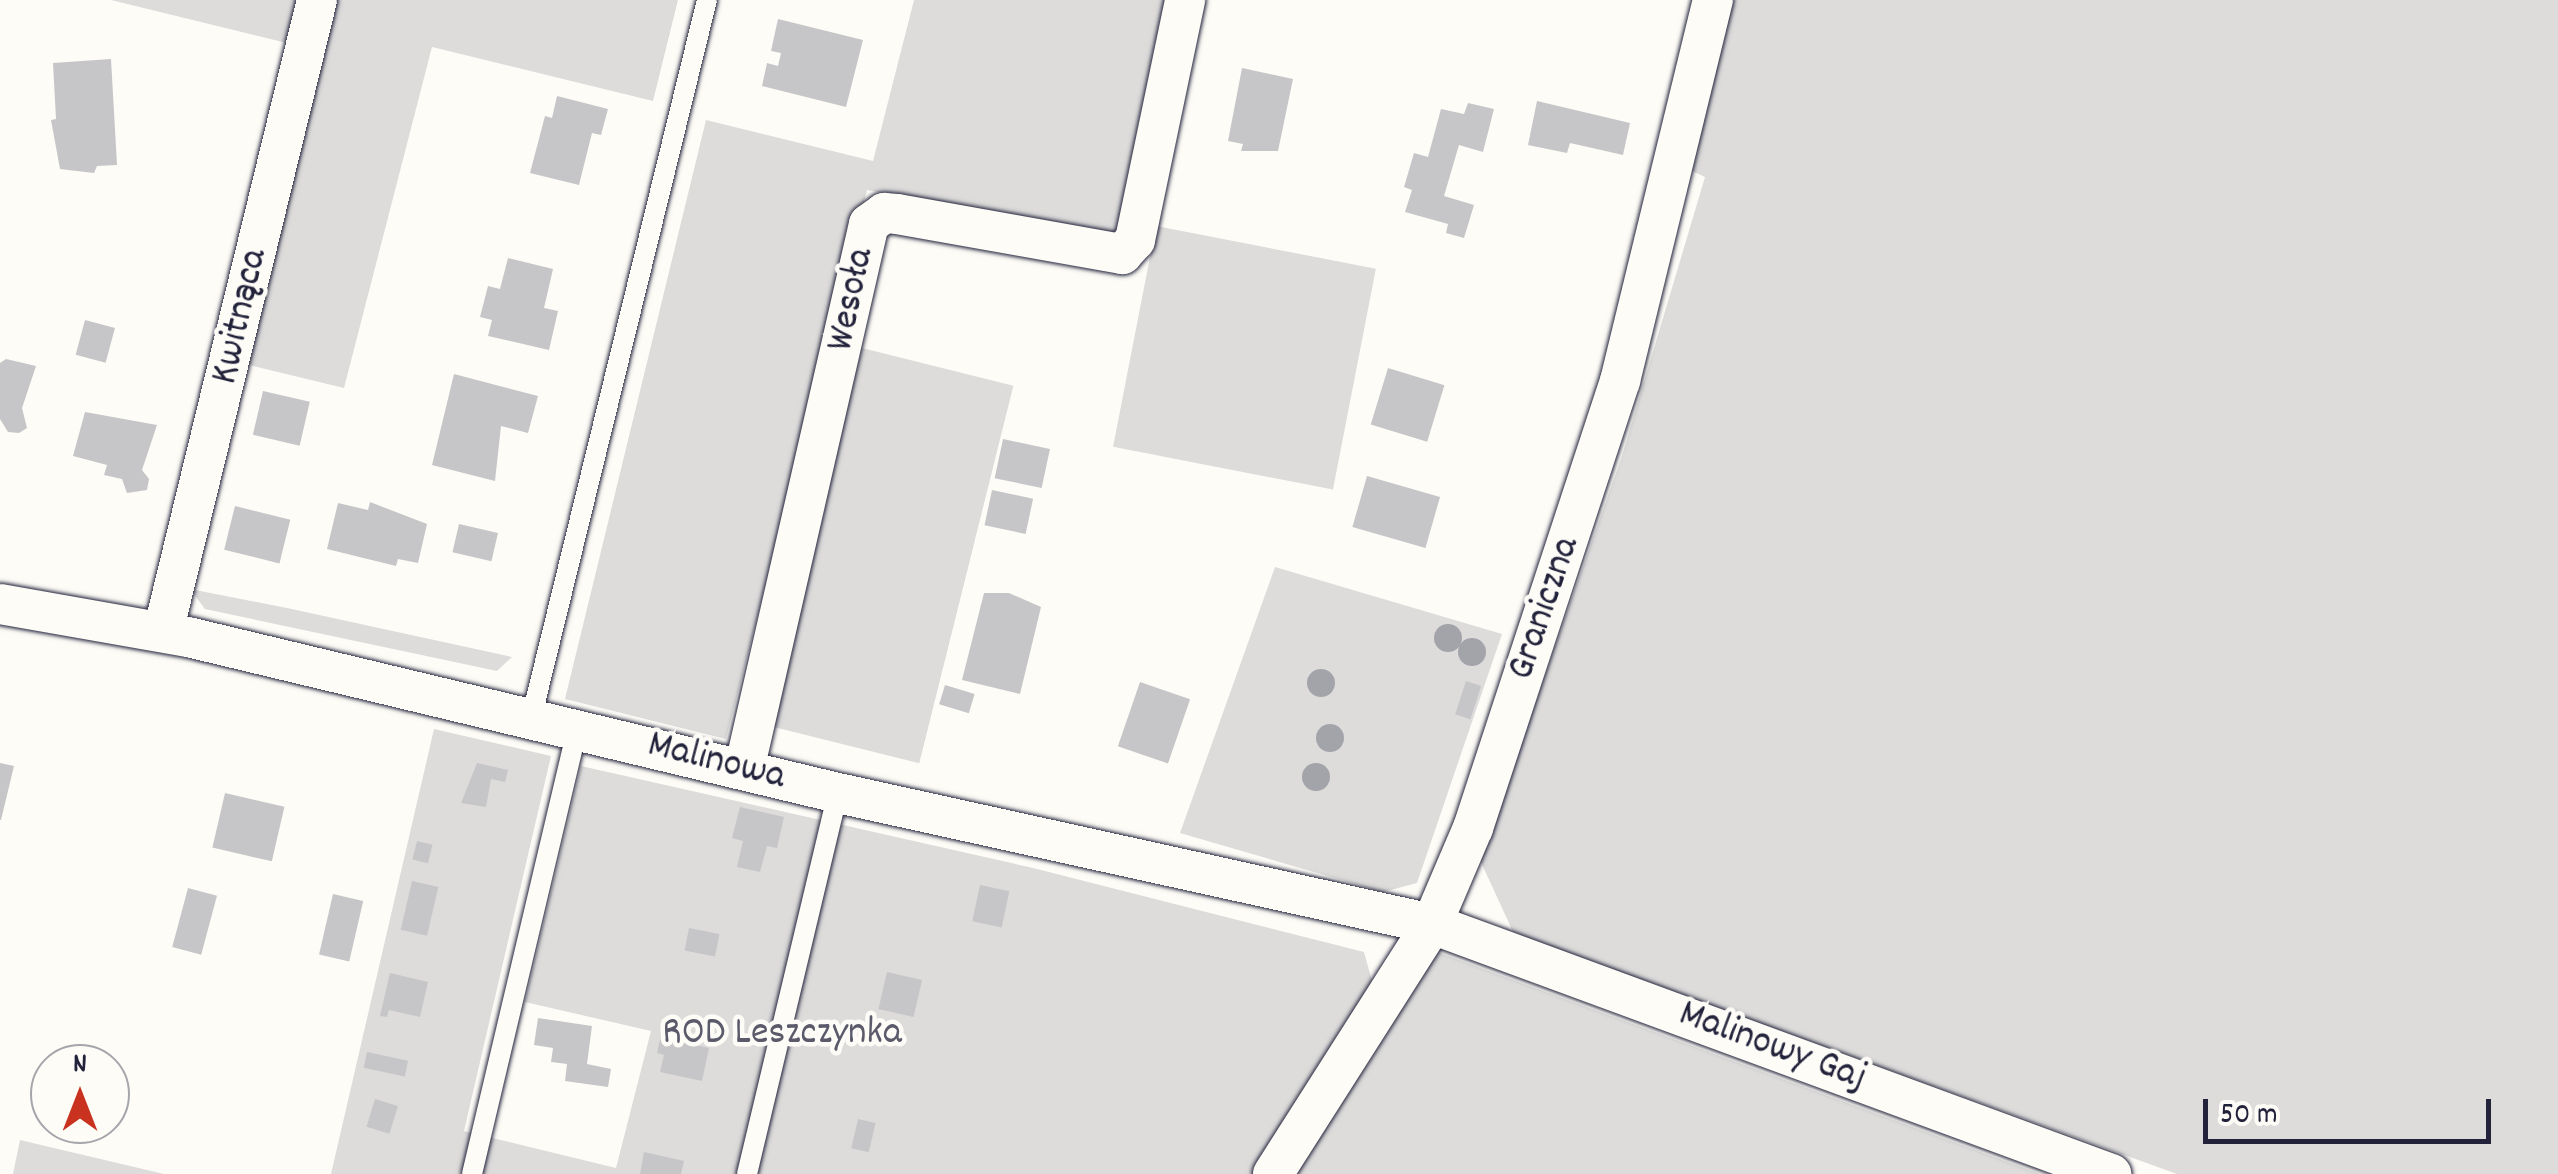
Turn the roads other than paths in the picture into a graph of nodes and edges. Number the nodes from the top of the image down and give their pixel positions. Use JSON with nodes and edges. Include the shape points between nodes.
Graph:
{"nodes":[{"id":1,"x":317,"y":0,"type":"edge"},
{"id":2,"x":707,"y":0,"type":"edge"},
{"id":3,"x":1184,"y":0,"type":"edge"},
{"id":4,"x":1713,"y":0,"type":"edge"},
{"id":5,"x":0,"y":604,"type":"edge"},
{"id":6,"x":163,"y":632,"type":"junction"},
{"id":7,"x":531,"y":719,"type":"junction"},
{"id":8,"x":577,"y":730,"type":"junction"},
{"id":9,"x":744,"y":770,"type":"junction"},
{"id":10,"x":838,"y":792,"type":"junction"},
{"id":11,"x":1432,"y":924,"type":"junction"},
{"id":12,"x":472,"y":1174,"type":"edge"},
{"id":13,"x":746,"y":1174,"type":"edge"},
{"id":14,"x":1273,"y":1174,"type":"edge"},
{"id":15,"x":2111,"y":1174,"type":"edge"}],
"edges":[{"from":1,"to":6,"type":"street","name":"Kwitnąca"},
{"from":2,"to":7,"type":"lane"},
{"from":3,"to":9,"type":"street","name":"Wesoła","via":[[1135,240],[1122,254],[897,214],[884,213],[870,224]]},
{"from":4,"to":11,"type":"street","name":"Graniczna","via":[[1607,425],[1473,828]]},
{"from":5,"to":6,"type":"street","name":"Malinowa"},
{"from":6,"to":7,"type":"street","name":"Malinowa"},
{"from":7,"to":8,"type":"street","name":"Malinowa"},
{"from":8,"to":9,"type":"street","name":"Malinowa"},
{"from":8,"to":12,"type":"lane"},
{"from":9,"to":10,"type":"street","name":"Malinowa"},
{"from":10,"to":11,"type":"street","name":"Malinowa"},
{"from":10,"to":13,"type":"lane"},
{"from":11,"to":14,"type":"street","name":"Graniczna"},
{"from":11,"to":15,"type":"street","name":"Malinowy Gaj"}]}
